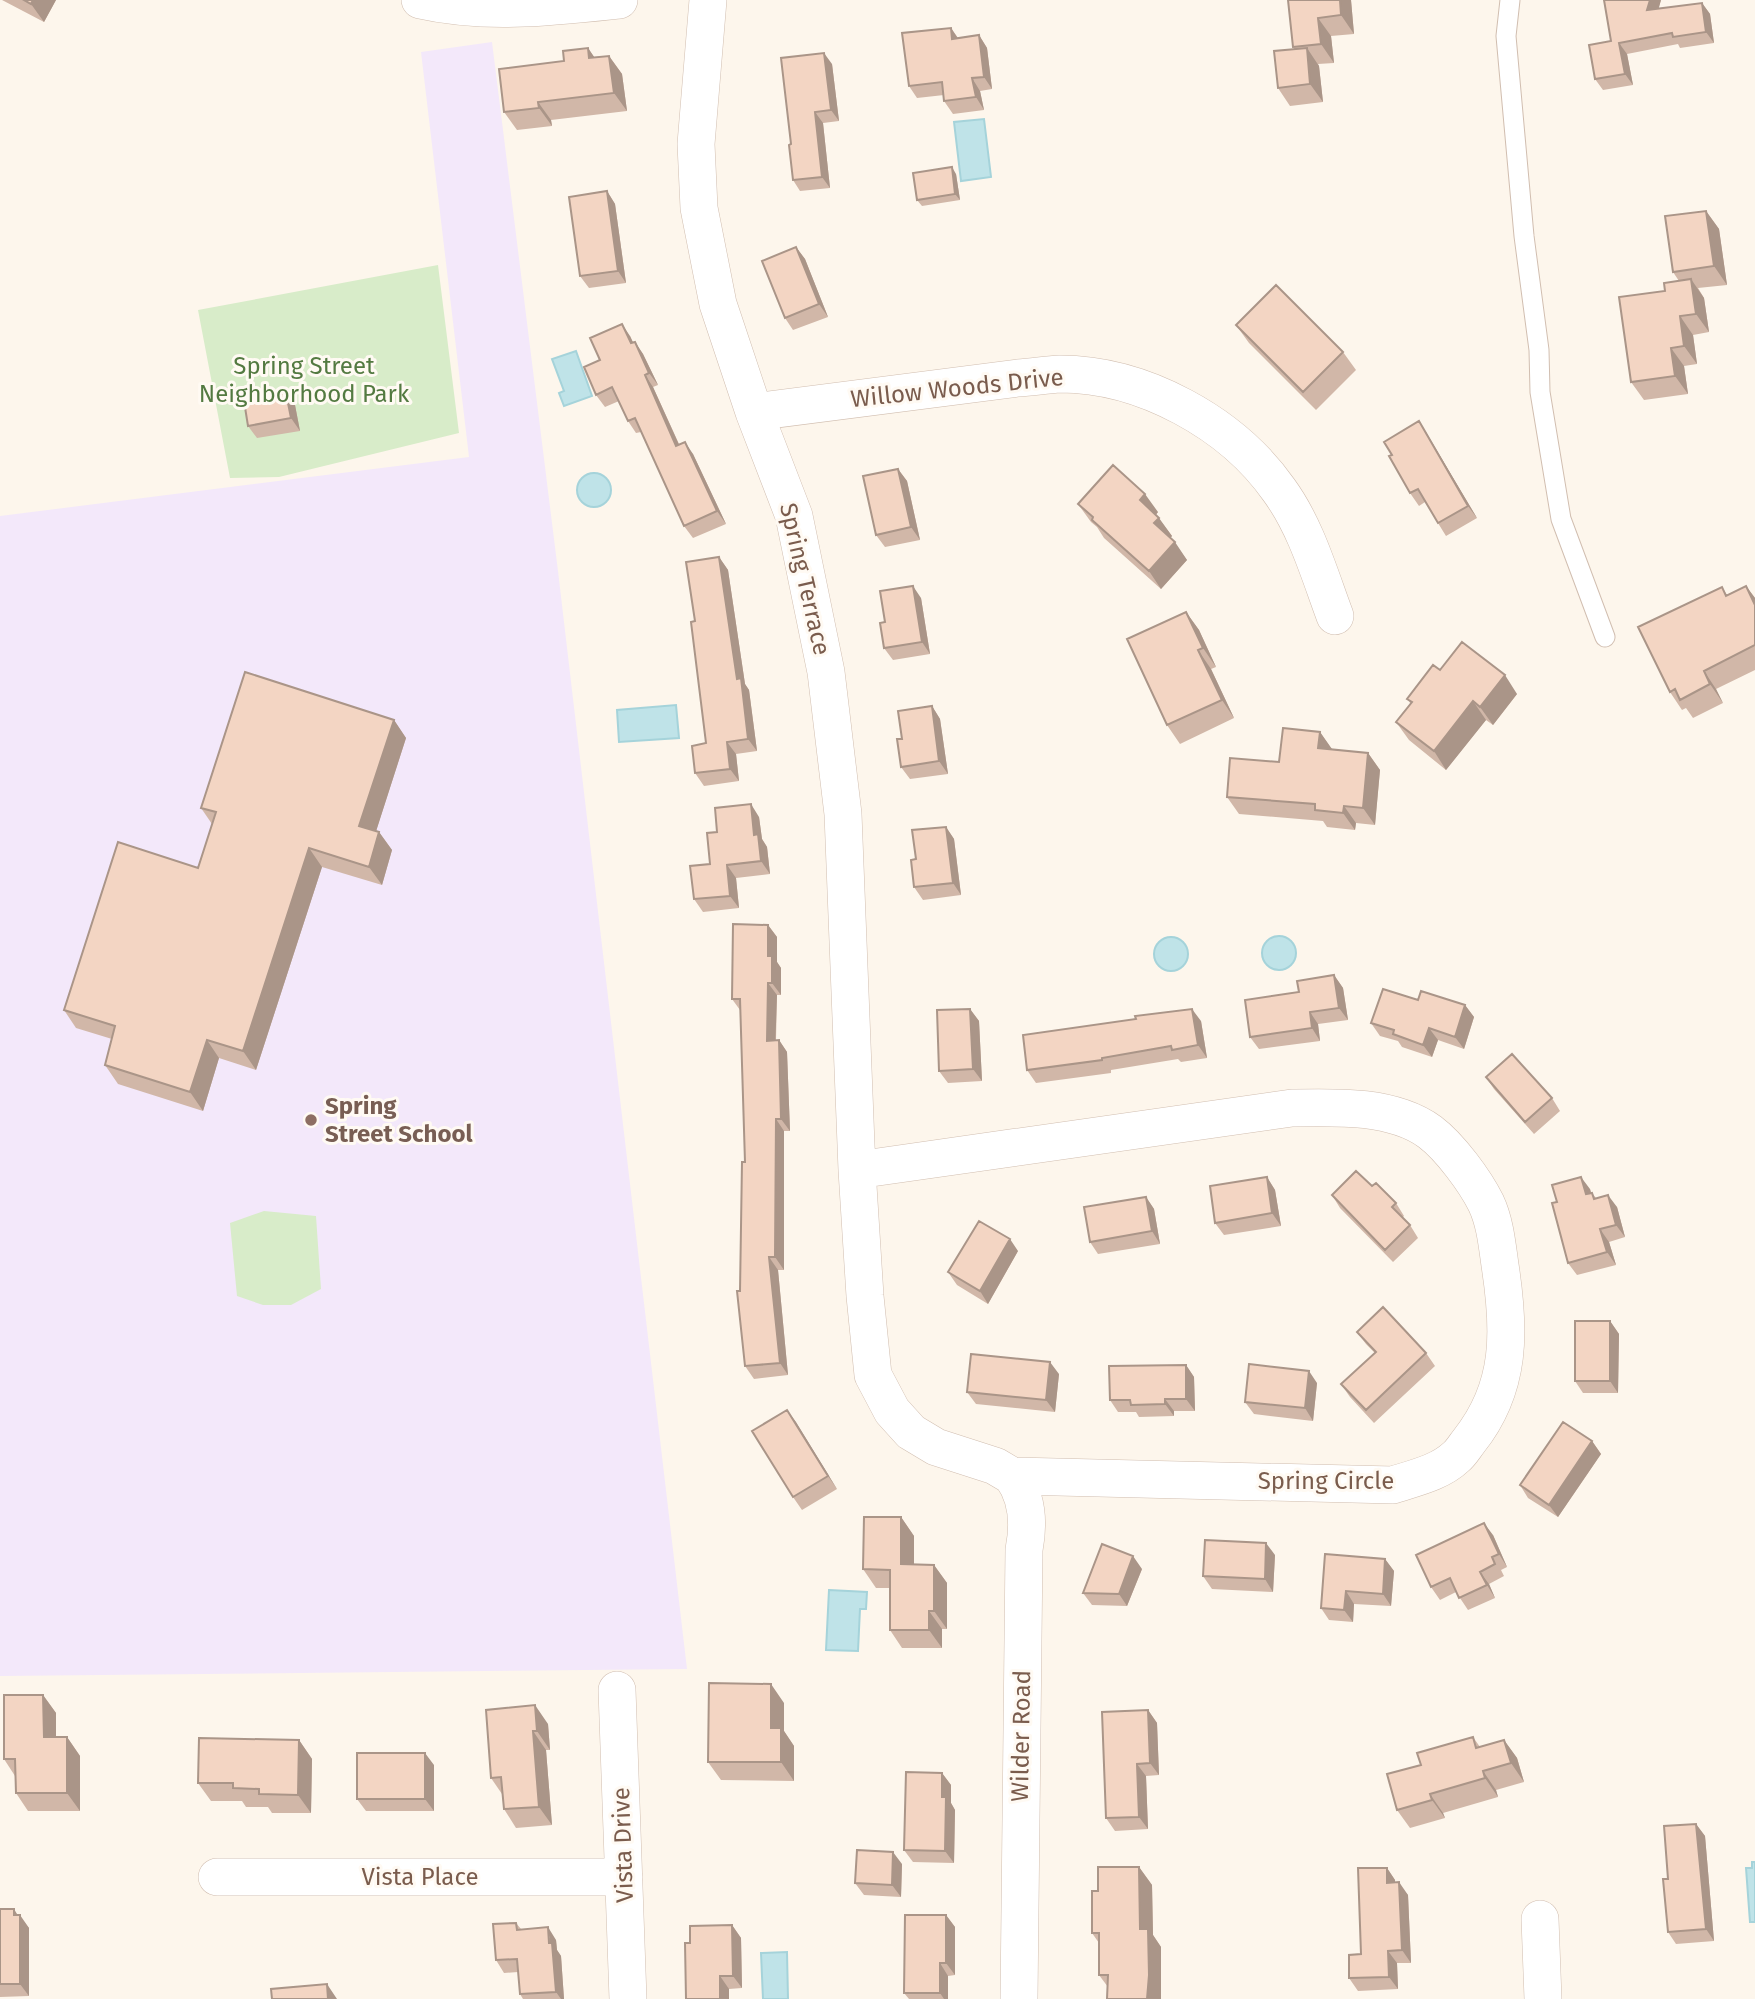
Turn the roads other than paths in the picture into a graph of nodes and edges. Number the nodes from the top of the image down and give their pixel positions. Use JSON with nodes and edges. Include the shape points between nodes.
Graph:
{"nodes":[{"id":1,"x":420,"y":0,"type":"edge"},
{"id":2,"x":620,"y":0,"type":"edge"},
{"id":3,"x":708,"y":0,"type":"edge"},
{"id":4,"x":1510,"y":0,"type":"edge"},
{"id":5,"x":754,"y":412,"type":"junction"},
{"id":6,"x":1335,"y":616,"type":"dead end"},
{"id":7,"x":1605,"y":637,"type":"dead end"},
{"id":8,"x":857,"y":1170,"type":"junction"},
{"id":9,"x":1012,"y":1476,"type":"junction"},
{"id":10,"x":617,"y":1690,"type":"dead end"},
{"id":11,"x":217,"y":1877,"type":"dead end"},
{"id":12,"x":624,"y":1877,"type":"junction"},
{"id":13,"x":1540,"y":1919,"type":"dead end"},
{"id":14,"x":628,"y":1999,"type":"edge"},
{"id":15,"x":1018,"y":1999,"type":"edge"},
{"id":16,"x":1543,"y":1999,"type":"edge"}],
"edges":[{"from":1,"to":2,"type":"street","via":[[470,9],[520,9]]},
{"from":3,"to":5,"type":"street","name":"Spring Terrace","via":[[696,144],[699,208],[718,304]]},
{"from":4,"to":7,"type":"lane","via":[[1506,36],[1540,393],[1561,519]]},
{"from":5,"to":6,"type":"street","name":"Willow Woods Drive","via":[[1061,374],[1124,383],[1200,417],[1249,454],[1280,490],[1305,533]]},
{"from":5,"to":8,"type":"street","name":"Spring Terrace","via":[[794,516],[826,672],[843,814]]},
{"from":8,"to":9,"type":"street","name":"Spring Circle","via":[[873,1375],[879,1387],[911,1432],[936,1447]]},
{"from":8,"to":9,"type":"street","name":"Spring Circle","via":[[1286,1108],[1346,1107],[1392,1114],[1430,1132],[1460,1163],[1485,1202],[1493,1223],[1506,1308],[1505,1362],[1497,1394],[1481,1426],[1456,1457],[1437,1470],[1393,1485]]},
{"from":9,"to":15,"type":"street","name":"Wilder Road","via":[[1026,1509]]},
{"from":10,"to":12,"type":"street","name":"Vista Drive"},
{"from":11,"to":12,"type":"street","name":"Vista Place"},
{"from":12,"to":14,"type":"street","name":"Vista Drive"},
{"from":13,"to":16,"type":"street"}]}
